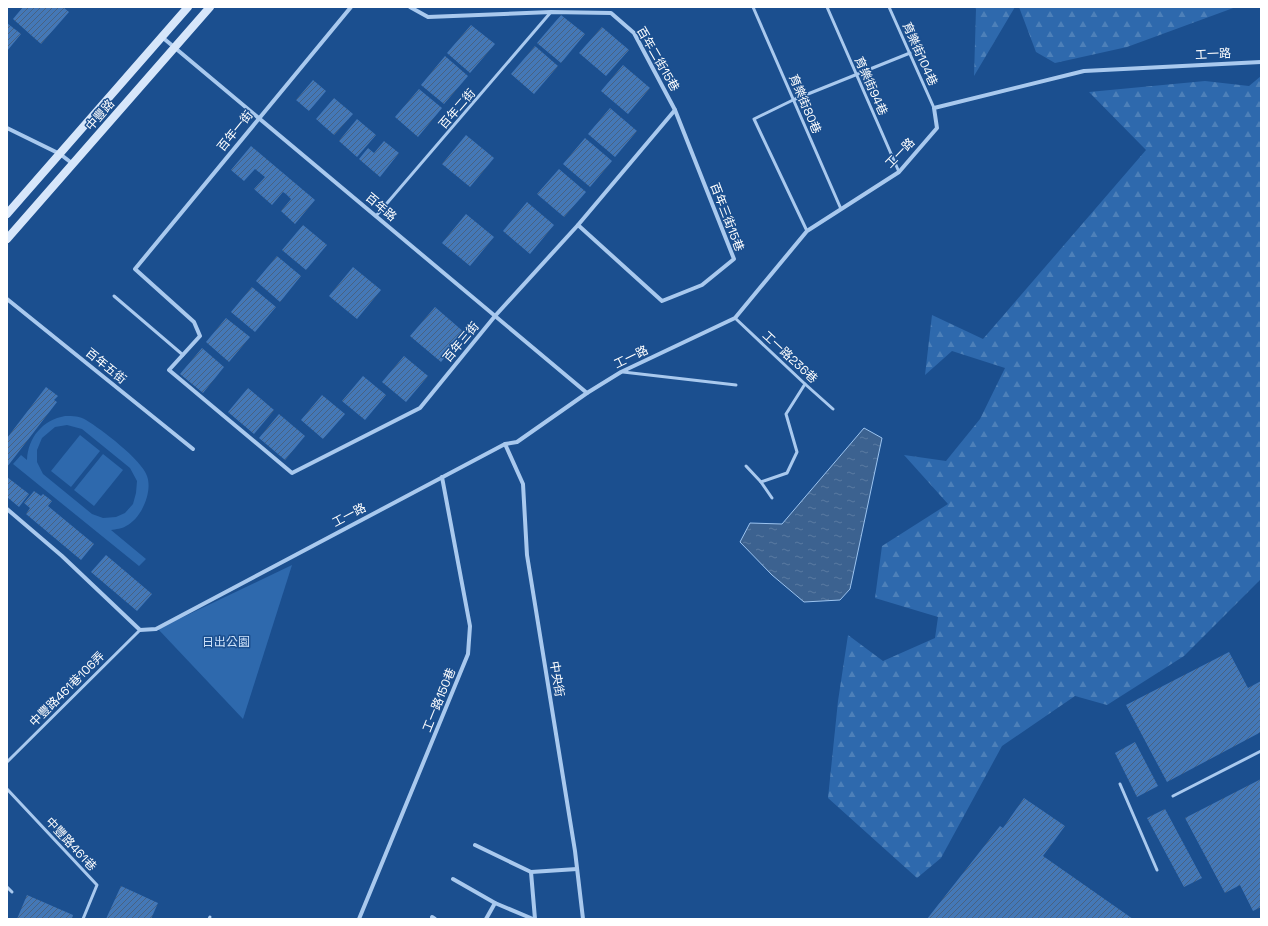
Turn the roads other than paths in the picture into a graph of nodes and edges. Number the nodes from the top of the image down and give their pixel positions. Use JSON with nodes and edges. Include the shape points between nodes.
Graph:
{"nodes":[{"id":1,"x":188,"y":7,"type":"edge"},
{"id":2,"x":210,"y":7,"type":"edge"},
{"id":3,"x":351,"y":7,"type":"edge"},
{"id":4,"x":410,"y":7,"type":"edge"},
{"id":5,"x":753,"y":7,"type":"edge"},
{"id":6,"x":827,"y":7,"type":"edge"},
{"id":7,"x":889,"y":7,"type":"edge"},
{"id":8,"x":551,"y":12,"type":"junction"},
{"id":9,"x":162,"y":37,"type":"junction"},
{"id":10,"x":175,"y":47,"type":"junction"},
{"id":11,"x":910,"y":54,"type":"junction"},
{"id":12,"x":1261,"y":62,"type":"edge"},
{"id":13,"x":856,"y":74,"type":"junction"},
{"id":14,"x":793,"y":100,"type":"junction"},
{"id":15,"x":934,"y":108,"type":"junction"},
{"id":16,"x":675,"y":110,"type":"junction"},
{"id":17,"x":259,"y":118,"type":"junction"},
{"id":18,"x":7,"y":128,"type":"edge"},
{"id":19,"x":60,"y":154,"type":"junction"},
{"id":20,"x":73,"y":164,"type":"junction"},
{"id":21,"x":899,"y":172,"type":"junction"},
{"id":22,"x":840,"y":209,"type":"junction"},
{"id":23,"x":7,"y":214,"type":"edge"},
{"id":24,"x":376,"y":216,"type":"junction"},
{"id":25,"x":578,"y":225,"type":"junction"},
{"id":26,"x":807,"y":231,"type":"junction"},
{"id":27,"x":7,"y":239,"type":"edge"},
{"id":28,"x":114,"y":296,"type":"dead end"},
{"id":29,"x":7,"y":299,"type":"edge"},
{"id":30,"x":495,"y":316,"type":"junction"},
{"id":31,"x":735,"y":318,"type":"junction"},
{"id":32,"x":183,"y":355,"type":"junction"},
{"id":33,"x":621,"y":372,"type":"junction"},
{"id":34,"x":805,"y":384,"type":"junction"},
{"id":35,"x":736,"y":385,"type":"dead end"},
{"id":36,"x":587,"y":393,"type":"junction"},
{"id":37,"x":833,"y":408,"type":"dead end"},
{"id":38,"x":505,"y":444,"type":"junction"},
{"id":39,"x":193,"y":449,"type":"dead end"},
{"id":40,"x":746,"y":466,"type":"dead end"},
{"id":41,"x":442,"y":477,"type":"junction"},
{"id":42,"x":761,"y":482,"type":"junction"},
{"id":43,"x":772,"y":498,"type":"dead end"},
{"id":44,"x":7,"y":509,"type":"edge"},
{"id":45,"x":140,"y":630,"type":"junction"},
{"id":46,"x":1261,"y":751,"type":"edge"},
{"id":47,"x":7,"y":762,"type":"edge"},
{"id":48,"x":1120,"y":784,"type":"dead end"},
{"id":49,"x":7,"y":789,"type":"edge"},
{"id":50,"x":1173,"y":796,"type":"dead end"},
{"id":51,"x":475,"y":846,"type":"dead end"},
{"id":52,"x":577,"y":869,"type":"junction"},
{"id":53,"x":1157,"y":870,"type":"dead end"},
{"id":54,"x":531,"y":872,"type":"junction"},
{"id":55,"x":453,"y":879,"type":"dead end"},
{"id":56,"x":7,"y":886,"type":"edge"},
{"id":57,"x":12,"y":892,"type":"dead end"},
{"id":58,"x":495,"y":903,"type":"junction"},
{"id":59,"x":83,"y":919,"type":"edge"},
{"id":60,"x":359,"y":919,"type":"edge"},
{"id":61,"x":486,"y":919,"type":"edge"},
{"id":62,"x":534,"y":919,"type":"edge"},
{"id":63,"x":583,"y":919,"type":"edge"}],
"edges":[{"from":1,"to":9,"type":"main road","name":"中豐路"},
{"from":2,"to":10,"type":"main road","name":"中豐路"},
{"from":3,"to":17,"type":"street","name":"百年一街"},
{"from":4,"to":8,"type":"street","via":[[428,17]]},
{"from":5,"to":14,"type":"lane","name":"育樂街80巷"},
{"from":6,"to":13,"type":"lane","name":"育樂街94巷"},
{"from":7,"to":11,"type":"lane","name":"育樂街104巷"},
{"from":8,"to":16,"type":"street","name":"百年二街15巷","via":[[611,13],[634,33]]},
{"from":8,"to":24,"type":"lane","name":"百年二街"},
{"from":9,"to":10,"type":"street","name":"百年路"},
{"from":9,"to":19,"type":"main road","name":"中豐路"},
{"from":10,"to":17,"type":"street","name":"百年路"},
{"from":10,"to":20,"type":"main road","name":"中豐路"},
{"from":11,"to":13,"type":"lane"},
{"from":11,"to":15,"type":"lane","name":"育樂街104巷"},
{"from":12,"to":15,"type":"street","name":"工一路","via":[[1084,71]]},
{"from":13,"to":14,"type":"lane"},
{"from":13,"to":21,"type":"lane","name":"育樂街94巷"},
{"from":14,"to":22,"type":"lane","name":"育樂街80巷"},
{"from":14,"to":26,"type":"lane","via":[[754,119]]},
{"from":15,"to":21,"type":"street","name":"工一路","via":[[937,128]]},
{"from":16,"to":25,"type":"street","name":"百年三街"},
{"from":16,"to":25,"type":"street","name":"百年三街15巷","via":[[734,259],[702,285],[662,301]]},
{"from":17,"to":24,"type":"street","name":"百年路"},
{"from":17,"to":32,"type":"street","name":"百年一街","via":[[135,269],[194,322],[200,336]]},
{"from":18,"to":19,"type":"street"},
{"from":19,"to":20,"type":"street"},
{"from":19,"to":23,"type":"main road","name":"中豐路"},
{"from":20,"to":27,"type":"main road","name":"中豐路"},
{"from":21,"to":22,"type":"street","name":"工一路"},
{"from":22,"to":26,"type":"street","name":"工一路"},
{"from":24,"to":30,"type":"street","name":"百年路"},
{"from":25,"to":30,"type":"street","name":"百年三街"},
{"from":26,"to":31,"type":"street","name":"工一路"},
{"from":28,"to":32,"type":"lane"},
{"from":29,"to":39,"type":"street","name":"百年五街"},
{"from":30,"to":32,"type":"street","name":"百年三街","via":[[420,408],[292,473],[169,370]]},
{"from":30,"to":36,"type":"street","name":"百年路"},
{"from":31,"to":33,"type":"street","name":"工一路"},
{"from":31,"to":34,"type":"lane","name":"工一路236巷"},
{"from":33,"to":35,"type":"lane"},
{"from":33,"to":36,"type":"street","name":"工一路"},
{"from":34,"to":37,"type":"lane","name":"工一路236巷"},
{"from":34,"to":42,"type":"lane","via":[[786,414],[797,452],[787,473]]},
{"from":36,"to":38,"type":"street","name":"工一路","via":[[517,442]]},
{"from":38,"to":41,"type":"street","name":"工一路"},
{"from":38,"to":52,"type":"street","name":"中央街","via":[[522,484],[527,555]]},
{"from":40,"to":42,"type":"lane"},
{"from":41,"to":45,"type":"street","name":"工一路","via":[[156,629]]},
{"from":41,"to":60,"type":"street","name":"工一路150巷","via":[[470,626],[468,654]]},
{"from":42,"to":43,"type":"lane"},
{"from":44,"to":45,"type":"street","via":[[62,556]]},
{"from":45,"to":47,"type":"lane","name":"中豐路461巷106弄"},
{"from":46,"to":50,"type":"lane"},
{"from":48,"to":53,"type":"lane"},
{"from":49,"to":59,"type":"lane","name":"中豐路461巷","via":[[97,885]]},
{"from":51,"to":54,"type":"street"},
{"from":52,"to":54,"type":"street"},
{"from":52,"to":63,"type":"street","name":"中央街"},
{"from":54,"to":62,"type":"street"},
{"from":55,"to":58,"type":"street"},
{"from":56,"to":57,"type":"lane"},
{"from":58,"to":61,"type":"street"},
{"from":58,"to":62,"type":"street"}]}
